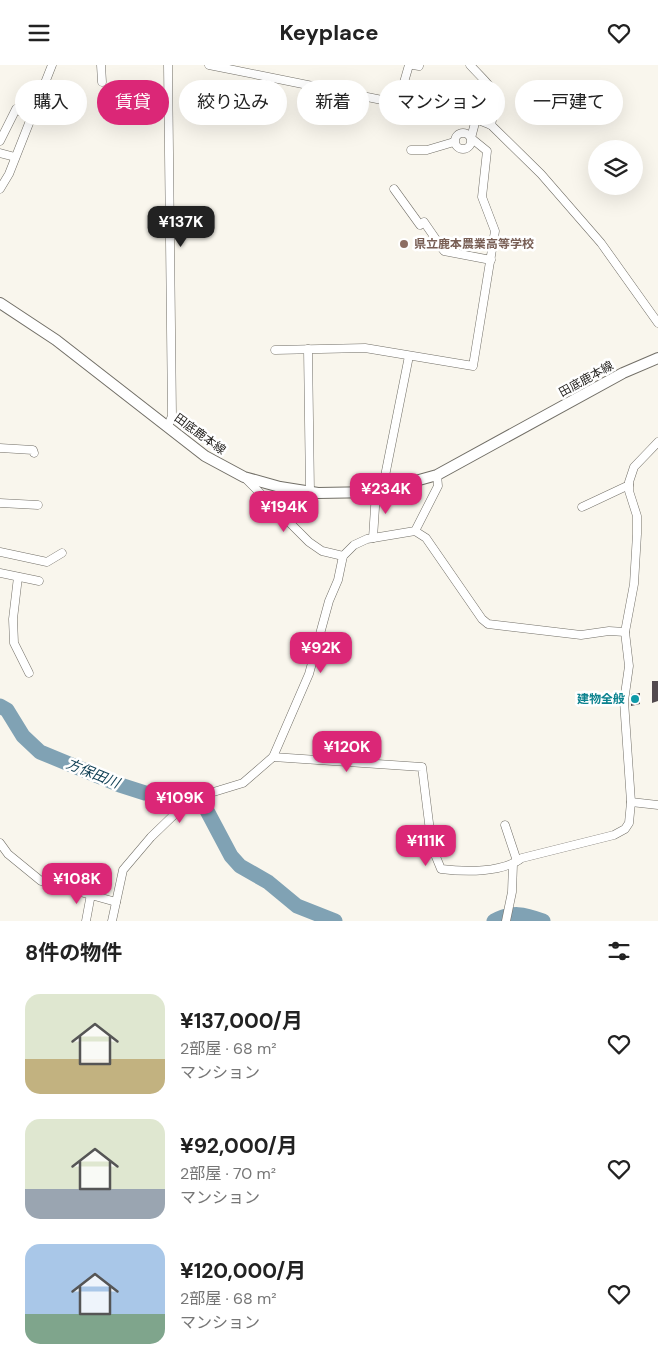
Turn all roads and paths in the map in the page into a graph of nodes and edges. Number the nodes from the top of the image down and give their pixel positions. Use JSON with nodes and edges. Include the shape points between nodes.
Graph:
{"nodes":[{"id":1,"x":52,"y":65,"type":"edge"},
{"id":2,"x":101,"y":65,"type":"edge"},
{"id":3,"x":168,"y":65,"type":"edge"},
{"id":4,"x":209,"y":65,"type":"edge"},
{"id":5,"x":409,"y":65,"type":"edge"},
{"id":6,"x":470,"y":65,"type":"edge"},
{"id":7,"x":46,"y":80,"type":"edge"},
{"id":8,"x":102,"y":80,"type":"edge"},
{"id":9,"x":405,"y":80,"type":"edge"},
{"id":10,"x":484,"y":80,"type":"edge"},
{"id":11,"x":379,"y":99,"type":"edge"},
{"id":12,"x":15,"y":111,"type":"edge"},
{"id":13,"x":28,"y":125,"type":"edge"},
{"id":14,"x":474,"y":125,"type":"edge"},
{"id":15,"x":491,"y":125,"type":"edge"},
{"id":16,"x":471,"y":138,"type":"junction"},
{"id":17,"x":0,"y":141,"type":"edge"},
{"id":18,"x":454,"y":142,"type":"junction"},
{"id":19,"x":411,"y":150,"type":"dead end"},
{"id":20,"x":1,"y":155,"type":"edge"},
{"id":21,"x":16,"y":157,"type":"junction"},
{"id":22,"x":0,"y":189,"type":"edge"},
{"id":23,"x":394,"y":189,"type":"dead end"},
{"id":24,"x":491,"y":260,"type":"junction"},
{"id":25,"x":0,"y":303,"type":"edge"},
{"id":26,"x":658,"y":323,"type":"edge"},
{"id":27,"x":308,"y":349,"type":"junction"},
{"id":28,"x":275,"y":350,"type":"dead end"},
{"id":29,"x":409,"y":356,"type":"junction"},
{"id":30,"x":658,"y":358,"type":"edge"},
{"id":31,"x":168,"y":426,"type":"junction"},
{"id":32,"x":658,"y":441,"type":"edge"},
{"id":33,"x":0,"y":448,"type":"edge"},
{"id":34,"x":34,"y":453,"type":"dead end"},
{"id":35,"x":437,"y":475,"type":"junction"},
{"id":36,"x":244,"y":477,"type":"junction"},
{"id":37,"x":629,"y":485,"type":"junction"},
{"id":38,"x":379,"y":491,"type":"junction"},
{"id":39,"x":310,"y":492,"type":"junction"},
{"id":40,"x":0,"y":503,"type":"edge"},
{"id":41,"x":38,"y":505,"type":"dead end"},
{"id":42,"x":582,"y":507,"type":"dead end"},
{"id":43,"x":414,"y":531,"type":"junction"},
{"id":44,"x":373,"y":538,"type":"junction"},
{"id":45,"x":0,"y":552,"type":"edge"},
{"id":46,"x":62,"y":553,"type":"dead end"},
{"id":47,"x":343,"y":556,"type":"junction"},
{"id":48,"x":0,"y":573,"type":"edge"},
{"id":49,"x":18,"y":577,"type":"junction"},
{"id":50,"x":39,"y":581,"type":"dead end"},
{"id":51,"x":625,"y":632,"type":"junction"},
{"id":52,"x":29,"y":673,"type":"dead end"},
{"id":53,"x":273,"y":757,"type":"junction"},
{"id":54,"x":631,"y":802,"type":"junction"},
{"id":55,"x":658,"y":805,"type":"edge"},
{"id":56,"x":505,"y":825,"type":"dead end"},
{"id":57,"x":0,"y":843,"type":"edge"},
{"id":58,"x":515,"y":863,"type":"junction"},
{"id":59,"x":91,"y":894,"type":"junction"},
{"id":60,"x":116,"y":902,"type":"junction"},
{"id":61,"x":86,"y":921,"type":"edge"},
{"id":62,"x":112,"y":921,"type":"edge"},
{"id":63,"x":506,"y":921,"type":"edge"}],
"edges":[{"from":1,"to":7,"type":"street"},
{"from":2,"to":8,"type":"street"},
{"from":3,"to":31,"type":"street","via":[[172,416]]},
{"from":4,"to":11,"type":"street"},
{"from":5,"to":9,"type":"street"},
{"from":6,"to":10,"type":"street"},
{"from":12,"to":17,"type":"street"},
{"from":13,"to":21,"type":"street"},
{"from":14,"to":16,"type":"street"},
{"from":15,"to":26,"type":"street","via":[[541,174],[601,243]]},
{"from":16,"to":18,"type":"street","via":[[462,133]]},
{"from":16,"to":18,"type":"street","via":[[471,144],[463,151]]},
{"from":16,"to":24,"type":"street","via":[[487,151],[482,197],[496,231]]},
{"from":18,"to":19,"type":"street","via":[[427,150]]},
{"from":20,"to":21,"type":"street"},
{"from":21,"to":22,"type":"street"},
{"from":23,"to":24,"type":"street","via":[[444,251]]},
{"from":24,"to":29,"type":"street","via":[[473,366]]},
{"from":25,"to":31,"type":"main road","name":"田底鹿本線","via":[[56,340]]},
{"from":27,"to":28,"type":"street"},
{"from":27,"to":29,"type":"street","via":[[365,348]]},
{"from":27,"to":39,"type":"street"},
{"from":29,"to":38,"type":"street"},
{"from":30,"to":35,"type":"main road","name":"田底鹿本線","via":[[623,373]]},
{"from":31,"to":36,"type":"main road","name":"田底鹿本線","via":[[205,455]]},
{"from":32,"to":37,"type":"street","via":[[634,467]]},
{"from":33,"to":34,"type":"street","via":[[33,449]]},
{"from":35,"to":38,"type":"main road","name":"田底鹿本線"},
{"from":35,"to":43,"type":"street","via":[[438,486]]},
{"from":36,"to":39,"type":"main road","name":"田底鹿本線"},
{"from":36,"to":47,"type":"street","via":[[309,542],[322,551]]},
{"from":37,"to":42,"type":"street"},
{"from":37,"to":51,"type":"street","via":[[637,516],[637,534],[634,584]]},
{"from":38,"to":39,"type":"main road","name":"田底鹿本線","via":[[346,494]]},
{"from":38,"to":44,"type":"street"},
{"from":40,"to":41,"type":"street"},
{"from":43,"to":44,"type":"street"},
{"from":43,"to":51,"type":"street","via":[[426,538],[488,624],[581,635]]},
{"from":44,"to":47,"type":"street","via":[[354,545]]},
{"from":45,"to":46,"type":"street","via":[[47,562]]},
{"from":47,"to":53,"type":"street","via":[[309,674]]},
{"from":48,"to":49,"type":"street"},
{"from":49,"to":50,"type":"street"},
{"from":49,"to":52,"type":"street","via":[[14,643]]},
{"from":51,"to":54,"type":"street","via":[[629,667],[624,701]]},
{"from":53,"to":58,"type":"street","via":[[422,767],[432,847],[441,869],[488,869]]},
{"from":53,"to":60,"type":"street","via":[[243,783],[207,794],[179,810],[124,870]]},
{"from":54,"to":55,"type":"street"},
{"from":54,"to":58,"type":"street","via":[[629,823],[621,832],[522,858]]},
{"from":56,"to":58,"type":"street"},
{"from":57,"to":59,"type":"street","via":[[41,881]]},
{"from":58,"to":63,"type":"street"},
{"from":59,"to":60,"type":"street"},
{"from":59,"to":61,"type":"street"},
{"from":60,"to":62,"type":"street"}]}
